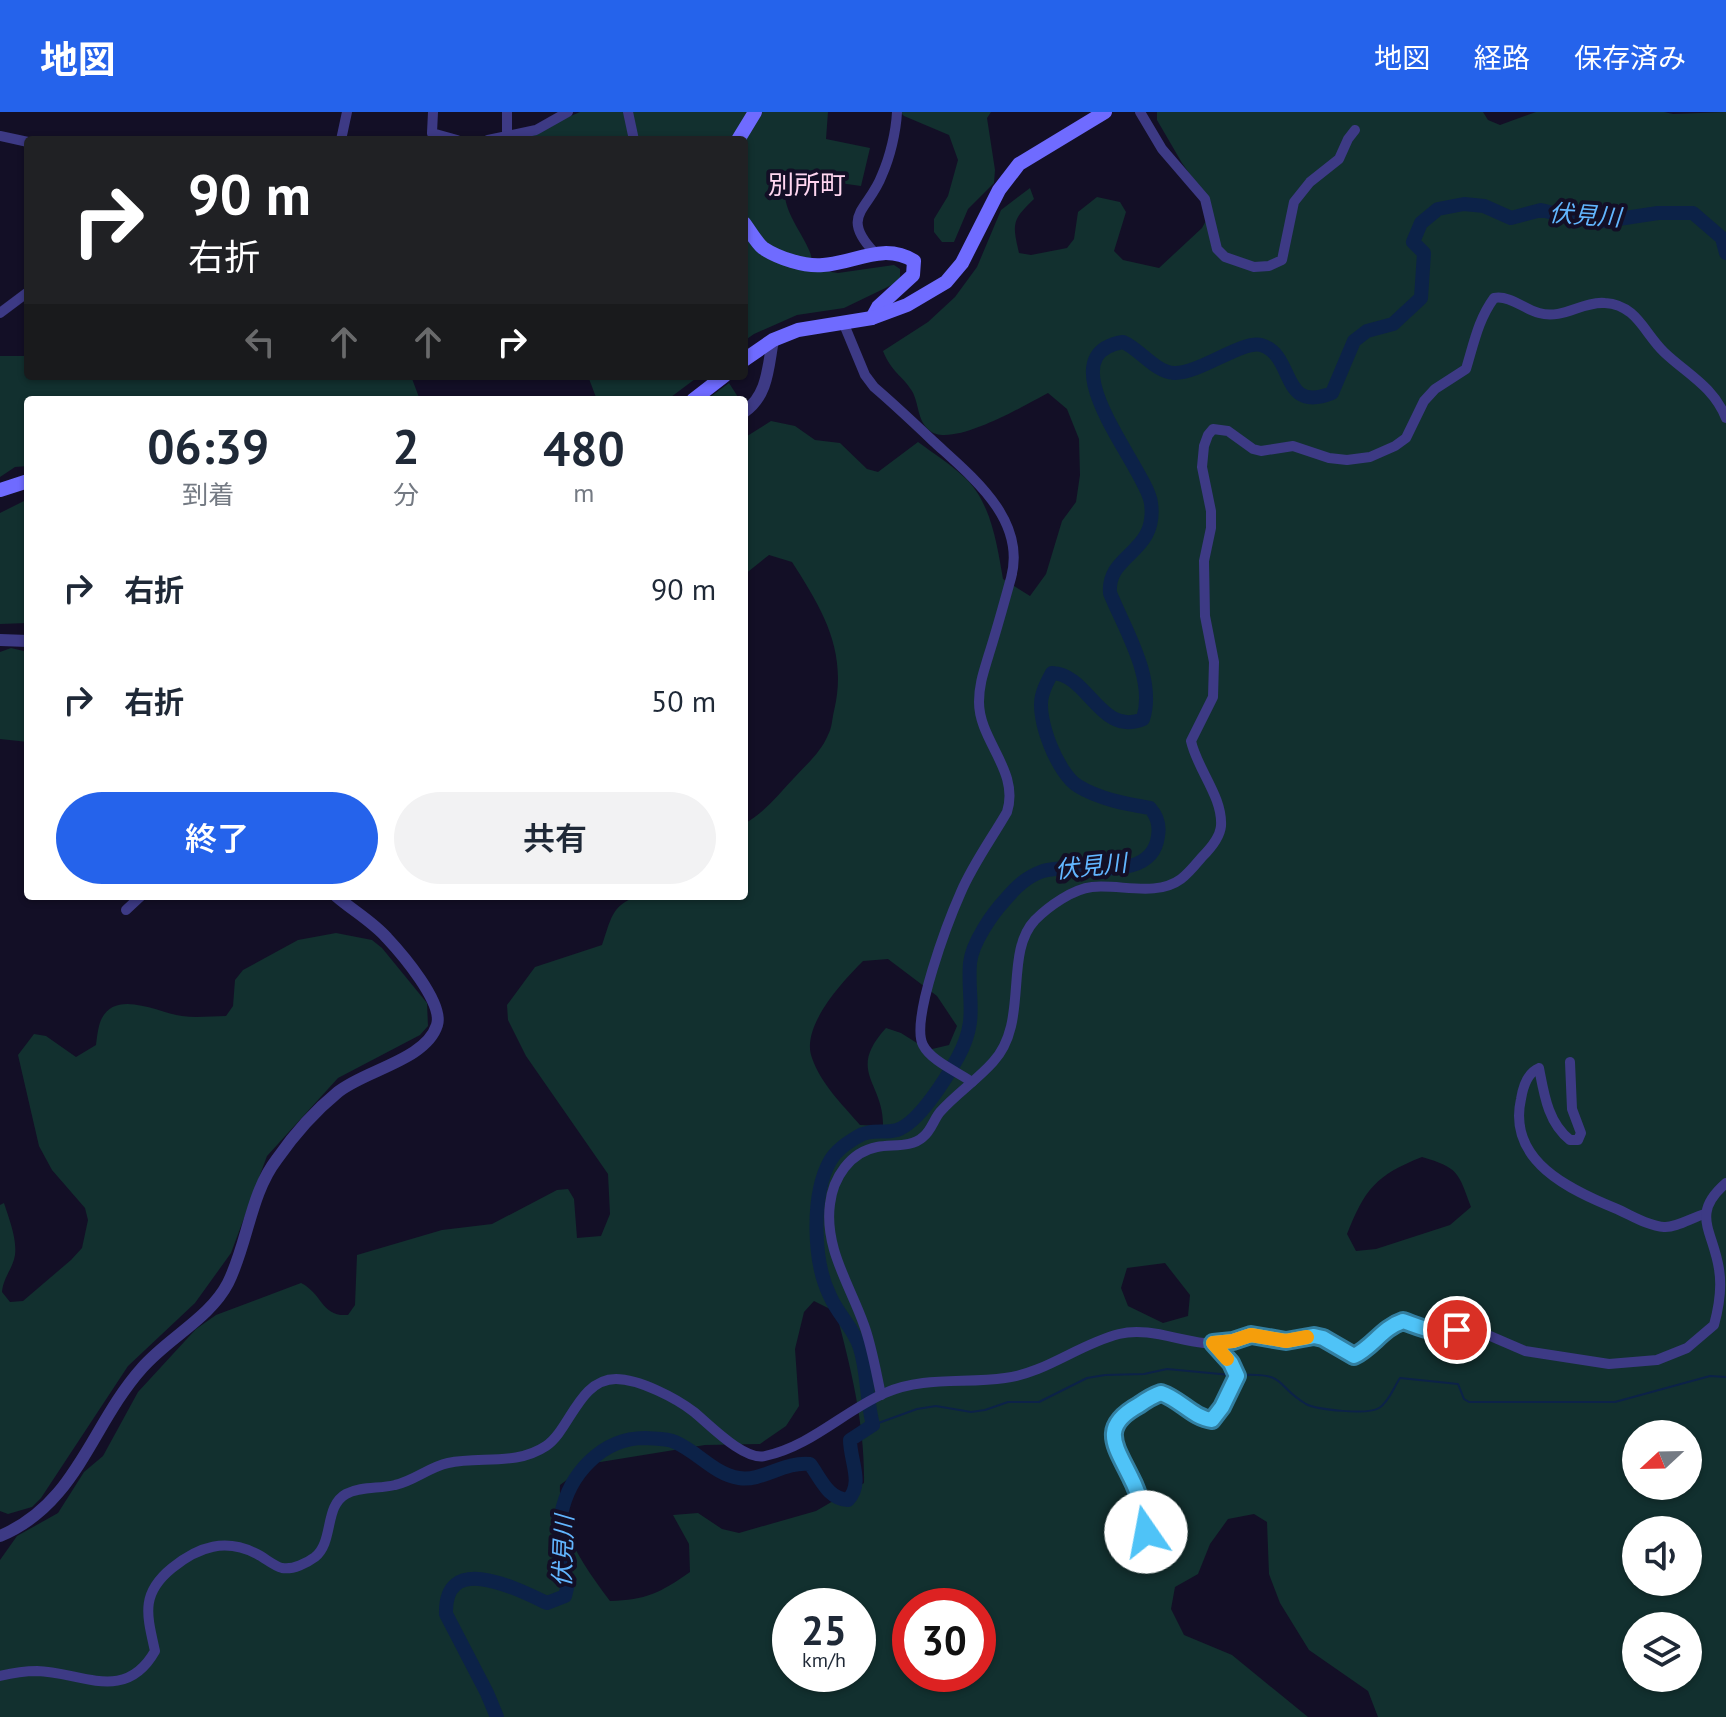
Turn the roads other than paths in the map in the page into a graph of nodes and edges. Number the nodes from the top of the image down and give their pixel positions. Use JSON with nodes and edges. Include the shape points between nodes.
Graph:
{"nodes":[{"id":1,"x":347,"y":112,"type":"edge"},
{"id":2,"x":433,"y":112,"type":"edge"},
{"id":3,"x":507,"y":112,"type":"edge"},
{"id":4,"x":568,"y":112,"type":"edge"},
{"id":5,"x":628,"y":112,"type":"edge"},
{"id":6,"x":755,"y":112,"type":"edge"},
{"id":7,"x":897,"y":112,"type":"edge"},
{"id":8,"x":1105,"y":112,"type":"edge"},
{"id":9,"x":1140,"y":112,"type":"edge"},
{"id":10,"x":1355,"y":130,"type":"dead end"},
{"id":11,"x":0,"y":136,"type":"edge"},
{"id":12,"x":342,"y":136,"type":"edge"},
{"id":13,"x":443,"y":136,"type":"edge"},
{"id":14,"x":507,"y":136,"type":"joint"},
{"id":15,"x":633,"y":136,"type":"edge"},
{"id":16,"x":740,"y":136,"type":"edge"},
{"id":17,"x":24,"y":141,"type":"edge"},
{"id":18,"x":748,"y":228,"type":"edge"},
{"id":19,"x":874,"y":252,"type":"junction"},
{"id":20,"x":24,"y":296,"type":"edge"},
{"id":21,"x":0,"y":313,"type":"edge"},
{"id":22,"x":872,"y":318,"type":"junction"},
{"id":23,"x":843,"y":322,"type":"junction"},
{"id":24,"x":773,"y":340,"type":"junction"},
{"id":25,"x":748,"y":357,"type":"edge"},
{"id":26,"x":719,"y":380,"type":"edge"},
{"id":27,"x":698,"y":396,"type":"edge"},
{"id":28,"x":748,"y":410,"type":"edge"},
{"id":29,"x":1726,"y":418,"type":"edge"},
{"id":30,"x":24,"y":482,"type":"edge"},
{"id":31,"x":0,"y":490,"type":"edge"},
{"id":32,"x":0,"y":640,"type":"edge"},
{"id":33,"x":24,"y":641,"type":"edge"},
{"id":34,"x":137,"y":900,"type":"edge"},
{"id":35,"x":341,"y":900,"type":"edge"},
{"id":36,"x":126,"y":910,"type":"dead end"},
{"id":37,"x":1570,"y":1062,"type":"dead end"},
{"id":38,"x":967,"y":1079,"type":"junction"},
{"id":39,"x":1726,"y":1183,"type":"edge"},
{"id":40,"x":1705,"y":1214,"type":"junction"},
{"id":41,"x":1213,"y":1343,"type":"junction"},
{"id":42,"x":881,"y":1395,"type":"junction"},
{"id":43,"x":0,"y":1536,"type":"edge"},
{"id":44,"x":1161,"y":1563,"type":"dead end"},
{"id":45,"x":0,"y":1676,"type":"edge"}],
"edges":[{"from":1,"to":12,"type":"street"},
{"from":2,"to":13,"type":"street","via":[[432,133]]},
{"from":3,"to":14,"type":"street"},
{"from":4,"to":14,"type":"street","via":[[536,130]]},
{"from":5,"to":15,"type":"street"},
{"from":6,"to":16,"type":"main road"},
{"from":7,"to":19,"type":"street","via":[[882,176],[857,216],[862,239]]},
{"from":8,"to":22,"type":"main road","via":[[1019,164],[946,282]]},
{"from":9,"to":10,"type":"street","via":[[1162,149],[1205,199],[1217,249],[1254,267],[1282,260],[1294,202],[1339,159]]},
{"from":11,"to":17,"type":"street"},
{"from":18,"to":19,"type":"main road","via":[[762,247],[821,266]]},
{"from":19,"to":22,"type":"main road","via":[[904,255],[914,261],[915,270]]},
{"from":20,"to":21,"type":"street"},
{"from":22,"to":23,"type":"main road"},
{"from":23,"to":24,"type":"main road"},
{"from":23,"to":38,"type":"street","via":[[874,387],[994,501],[1014,560],[981,675],[979,703],[1009,782],[1011,802],[962,889],[945,932],[928,985],[921,1034],[923,1046],[935,1058]]},
{"from":24,"to":25,"type":"main road"},
{"from":24,"to":28,"type":"street","via":[[762,393]]},
{"from":26,"to":27,"type":"main road"},
{"from":29,"to":38,"type":"street","via":[[1711,391],[1665,353],[1632,314],[1603,302],[1540,314],[1501,296],[1486,308],[1466,369],[1435,389],[1406,438],[1395,446],[1347,460],[1293,446],[1261,451],[1228,431],[1213,429],[1202,467],[1211,511],[1204,561],[1213,697],[1191,741],[1220,812],[1219,833],[1181,879],[1162,887],[1090,887],[1036,920],[1020,949],[1015,1011],[1007,1037],[994,1062]]},
{"from":30,"to":31,"type":"main road"},
{"from":32,"to":33,"type":"street"},
{"from":34,"to":36,"type":"street"},
{"from":35,"to":43,"type":"street","via":[[387,937],[421,982],[437,1010],[433,1034],[422,1047],[338,1092],[285,1149],[259,1191],[227,1285],[139,1371],[53,1501],[35,1518]]},
{"from":37,"to":40,"type":"street","via":[[1578,1140],[1558,1129],[1539,1068],[1524,1085],[1519,1121],[1535,1162],[1560,1183],[1662,1227]]},
{"from":38,"to":42,"type":"street","via":[[924,1137],[857,1154],[833,1189],[833,1250],[864,1325]]},
{"from":39,"to":40,"type":"street"},
{"from":40,"to":41,"type":"street","via":[[1719,1269],[1714,1325],[1687,1348],[1657,1360],[1609,1364],[1566,1358],[1525,1351],[1474,1329],[1442,1333],[1403,1321],[1354,1356],[1314,1336],[1286,1341],[1251,1335]]},
{"from":41,"to":42,"type":"street","via":[[1119,1334],[1024,1375],[921,1382]]},
{"from":41,"to":44,"type":"street","via":[[1237,1376],[1212,1420],[1161,1393],[1126,1411],[1114,1430],[1114,1443]]},
{"from":42,"to":45,"type":"street","via":[[826,1430],[762,1457],[749,1455],[656,1390],[613,1379],[582,1399],[543,1448],[508,1460],[448,1463],[398,1485],[344,1495],[334,1509],[323,1548],[294,1568],[279,1568],[232,1545],[200,1550],[155,1585],[148,1618],[155,1651],[136,1672],[117,1682],[37,1671]]}]}
